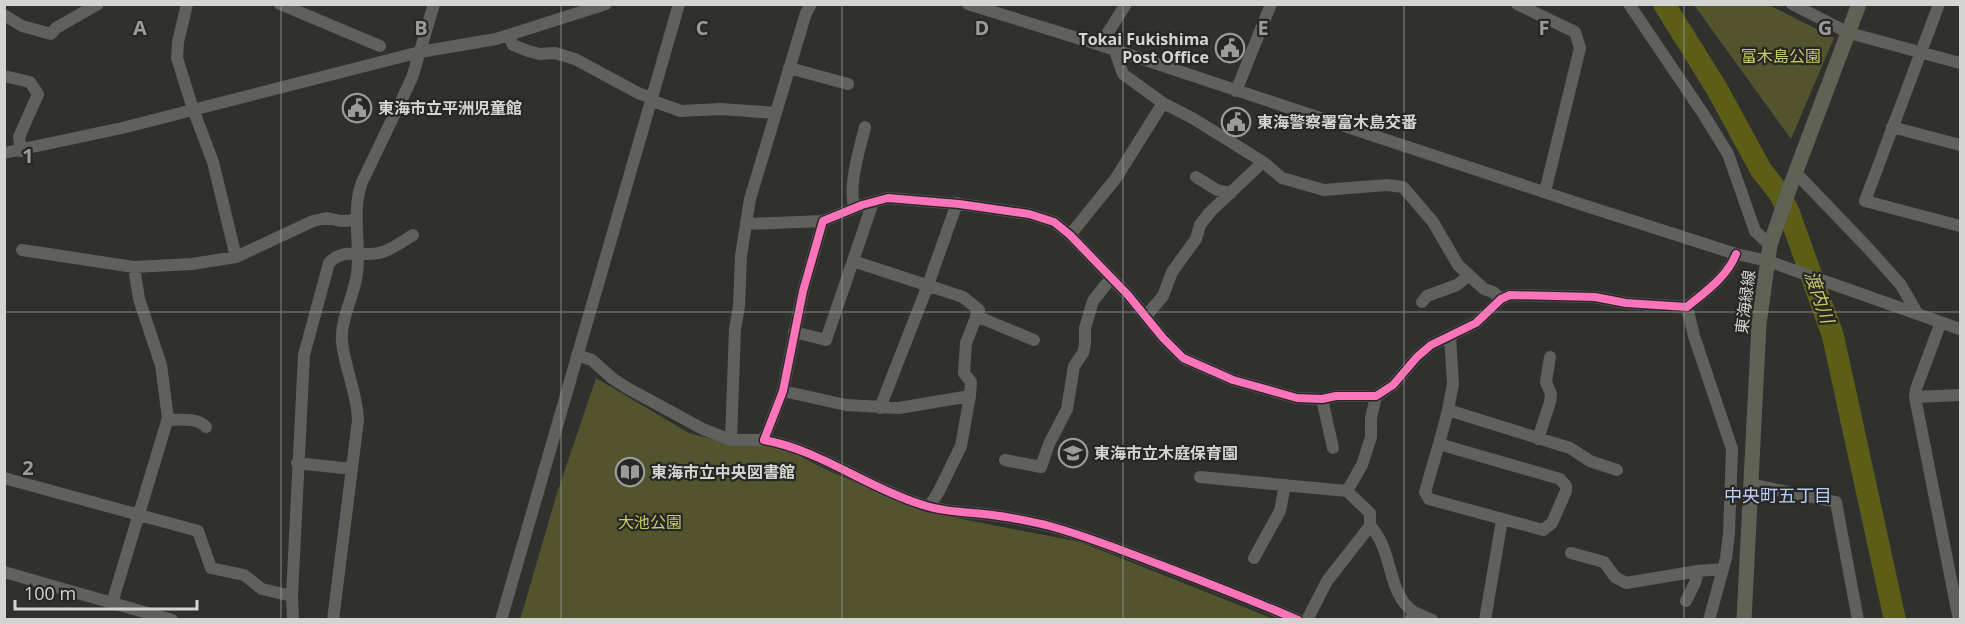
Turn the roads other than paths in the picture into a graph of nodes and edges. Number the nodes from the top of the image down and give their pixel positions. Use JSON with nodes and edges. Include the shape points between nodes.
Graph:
{"nodes":[{"id":1,"x":98,"y":4,"type":"edge"},
{"id":2,"x":188,"y":4,"type":"edge"},
{"id":3,"x":280,"y":4,"type":"edge"},
{"id":4,"x":434,"y":4,"type":"edge"},
{"id":5,"x":679,"y":4,"type":"edge"},
{"id":6,"x":811,"y":4,"type":"edge"},
{"id":7,"x":968,"y":4,"type":"edge"},
{"id":8,"x":1126,"y":4,"type":"edge"},
{"id":9,"x":1271,"y":4,"type":"edge"},
{"id":10,"x":1517,"y":4,"type":"edge"},
{"id":11,"x":1629,"y":4,"type":"edge"},
{"id":12,"x":1792,"y":4,"type":"edge"},
{"id":13,"x":1859,"y":4,"type":"edge"},
{"id":14,"x":1938,"y":4,"type":"edge"},
{"id":15,"x":604,"y":5,"type":"edge"},
{"id":16,"x":4,"y":15,"type":"edge"},
{"id":17,"x":1849,"y":33,"type":"junction"},
{"id":18,"x":508,"y":36,"type":"junction"},
{"id":19,"x":1100,"y":45,"type":"junction"},
{"id":20,"x":380,"y":46,"type":"dead end"},
{"id":21,"x":1115,"y":51,"type":"junction"},
{"id":22,"x":420,"y":52,"type":"junction"},
{"id":23,"x":1921,"y":52,"type":"junction"},
{"id":24,"x":1960,"y":63,"type":"edge"},
{"id":25,"x":789,"y":68,"type":"junction"},
{"id":26,"x":4,"y":76,"type":"edge"},
{"id":27,"x":848,"y":84,"type":"dead end"},
{"id":28,"x":1236,"y":91,"type":"junction"},
{"id":29,"x":651,"y":98,"type":"junction"},
{"id":30,"x":1163,"y":103,"type":"junction"},
{"id":31,"x":193,"y":109,"type":"junction"},
{"id":32,"x":776,"y":113,"type":"junction"},
{"id":33,"x":865,"y":127,"type":"dead end"},
{"id":34,"x":1892,"y":127,"type":"junction"},
{"id":35,"x":1960,"y":145,"type":"edge"},
{"id":36,"x":21,"y":151,"type":"junction"},
{"id":37,"x":4,"y":153,"type":"edge"},
{"id":38,"x":1263,"y":162,"type":"junction"},
{"id":39,"x":1196,"y":177,"type":"dead end"},
{"id":40,"x":1793,"y":180,"type":"junction"},
{"id":41,"x":1545,"y":192,"type":"junction"},
{"id":42,"x":1231,"y":193,"type":"junction"},
{"id":43,"x":873,"y":202,"type":"junction"},
{"id":44,"x":957,"y":203,"type":"junction"},
{"id":45,"x":855,"y":208,"type":"junction"},
{"id":46,"x":357,"y":220,"type":"junction"},
{"id":47,"x":823,"y":221,"type":"junction"},
{"id":48,"x":747,"y":224,"type":"junction"},
{"id":49,"x":1960,"y":226,"type":"edge"},
{"id":50,"x":413,"y":235,"type":"dead end"},
{"id":51,"x":1070,"y":235,"type":"junction"},
{"id":52,"x":1770,"y":245,"type":"junction"},
{"id":53,"x":22,"y":250,"type":"dead end"},
{"id":54,"x":358,"y":253,"type":"junction"},
{"id":55,"x":1736,"y":254,"type":"junction"},
{"id":56,"x":236,"y":257,"type":"junction"},
{"id":57,"x":853,"y":261,"type":"junction"},
{"id":58,"x":1768,"y":261,"type":"junction"},
{"id":59,"x":134,"y":267,"type":"junction"},
{"id":60,"x":1469,"y":275,"type":"junction"},
{"id":61,"x":1111,"y":278,"type":"junction"},
{"id":62,"x":928,"y":285,"type":"junction"},
{"id":63,"x":1501,"y":299,"type":"junction"},
{"id":64,"x":1422,"y":302,"type":"dead end"},
{"id":65,"x":1687,"y":307,"type":"junction"},
{"id":66,"x":1917,"y":313,"type":"junction"},
{"id":67,"x":976,"y":316,"type":"junction"},
{"id":68,"x":1146,"y":316,"type":"junction"},
{"id":69,"x":1941,"y":322,"type":"junction"},
{"id":70,"x":1960,"y":329,"type":"edge"},
{"id":71,"x":794,"y":332,"type":"junction"},
{"id":72,"x":1450,"y":336,"type":"junction"},
{"id":73,"x":1034,"y":340,"type":"dead end"},
{"id":74,"x":577,"y":355,"type":"junction"},
{"id":75,"x":1550,"y":357,"type":"dead end"},
{"id":76,"x":783,"y":391,"type":"junction"},
{"id":77,"x":1960,"y":395,"type":"edge"},
{"id":78,"x":970,"y":396,"type":"junction"},
{"id":79,"x":1376,"y":396,"type":"junction"},
{"id":80,"x":1915,"y":397,"type":"junction"},
{"id":81,"x":1322,"y":399,"type":"junction"},
{"id":82,"x":880,"y":408,"type":"junction"},
{"id":83,"x":1448,"y":410,"type":"junction"},
{"id":84,"x":167,"y":420,"type":"junction"},
{"id":85,"x":206,"y":427,"type":"dead end"},
{"id":86,"x":1538,"y":439,"type":"junction"},
{"id":87,"x":731,"y":440,"type":"junction"},
{"id":88,"x":764,"y":440,"type":"junction"},
{"id":89,"x":1438,"y":444,"type":"junction"},
{"id":90,"x":1333,"y":448,"type":"dead end"},
{"id":91,"x":1005,"y":460,"type":"dead end"},
{"id":92,"x":297,"y":463,"type":"junction"},
{"id":93,"x":352,"y":470,"type":"junction"},
{"id":94,"x":1617,"y":470,"type":"dead end"},
{"id":95,"x":1200,"y":477,"type":"dead end"},
{"id":96,"x":4,"y":478,"type":"edge"},
{"id":97,"x":1750,"y":484,"type":"junction"},
{"id":98,"x":1285,"y":485,"type":"junction"},
{"id":99,"x":1347,"y":491,"type":"junction"},
{"id":100,"x":928,"y":507,"type":"junction"},
{"id":101,"x":139,"y":514,"type":"junction"},
{"id":102,"x":1502,"y":519,"type":"junction"},
{"id":103,"x":1370,"y":526,"type":"junction"},
{"id":104,"x":1571,"y":553,"type":"dead end"},
{"id":105,"x":1254,"y":558,"type":"dead end"},
{"id":106,"x":1723,"y":569,"type":"junction"},
{"id":107,"x":1698,"y":571,"type":"junction"},
{"id":108,"x":4,"y":572,"type":"edge"},
{"id":109,"x":292,"y":596,"type":"junction"},
{"id":110,"x":1686,"y":601,"type":"dead end"},
{"id":111,"x":112,"y":603,"type":"junction"},
{"id":112,"x":1412,"y":616,"type":"edge"},
{"id":113,"x":172,"y":620,"type":"edge"},
{"id":114,"x":293,"y":620,"type":"edge"},
{"id":115,"x":333,"y":620,"type":"edge"},
{"id":116,"x":501,"y":620,"type":"edge"},
{"id":117,"x":1298,"y":620,"type":"edge"},
{"id":118,"x":1307,"y":620,"type":"edge"},
{"id":119,"x":1432,"y":620,"type":"edge"},
{"id":120,"x":1485,"y":620,"type":"edge"},
{"id":121,"x":1709,"y":620,"type":"edge"},
{"id":122,"x":1744,"y":620,"type":"edge"},
{"id":123,"x":1858,"y":620,"type":"edge"},
{"id":124,"x":1959,"y":620,"type":"edge"}],
"edges":[{"from":1,"to":16,"type":"street","via":[[51,34],[22,26]]},
{"from":2,"to":31,"type":"street","via":[[177,57]]},
{"from":3,"to":20,"type":"street"},
{"from":4,"to":22,"type":"street"},
{"from":5,"to":29,"type":"street"},
{"from":6,"to":25,"type":"street"},
{"from":7,"to":19,"type":"street"},
{"from":8,"to":19,"type":"street"},
{"from":9,"to":28,"type":"street"},
{"from":10,"to":41,"type":"street","via":[[1575,32],[1580,48]]},
{"from":11,"to":52,"type":"street","via":[[1728,154],[1755,231]]},
{"from":12,"to":17,"type":"street"},
{"from":13,"to":17,"type":"main road","name":"東海緑線"},
{"from":14,"to":23,"type":"street"},
{"from":15,"to":18,"type":"street"},
{"from":17,"to":23,"type":"street"},
{"from":17,"to":40,"type":"main road","name":"東海緑線"},
{"from":18,"to":22,"type":"street"},
{"from":18,"to":29,"type":"street","via":[[513,45],[575,59]]},
{"from":19,"to":21,"type":"street"},
{"from":21,"to":28,"type":"street"},
{"from":21,"to":30,"type":"street","via":[[1123,74]]},
{"from":22,"to":31,"type":"street"},
{"from":22,"to":46,"type":"street","via":[[412,78],[362,182]]},
{"from":23,"to":24,"type":"street"},
{"from":23,"to":34,"type":"street"},
{"from":25,"to":27,"type":"street"},
{"from":25,"to":32,"type":"street"},
{"from":26,"to":36,"type":"street","via":[[30,82],[38,94],[19,137]]},
{"from":28,"to":41,"type":"street"},
{"from":29,"to":32,"type":"street","via":[[681,111]]},
{"from":29,"to":74,"type":"street"},
{"from":30,"to":38,"type":"street"},
{"from":30,"to":51,"type":"street","via":[[1116,178]]},
{"from":31,"to":36,"type":"street"},
{"from":31,"to":56,"type":"street","via":[[213,162]]},
{"from":32,"to":48,"type":"street","via":[[750,199]]},
{"from":33,"to":45,"type":"street","via":[[857,158],[852,201]]},
{"from":34,"to":35,"type":"street"},
{"from":34,"to":49,"type":"street","via":[[1865,201]]},
{"from":36,"to":37,"type":"street"},
{"from":38,"to":42,"type":"street"},
{"from":38,"to":60,"type":"street","via":[[1282,178],[1324,190],[1403,187]]},
{"from":39,"to":42,"type":"street","via":[[1217,190]]},
{"from":40,"to":52,"type":"main road","name":"東海緑線"},
{"from":40,"to":66,"type":"street","via":[[1867,247],[1901,285]]},
{"from":41,"to":55,"type":"street"},
{"from":42,"to":68,"type":"street","via":[[1200,225],[1196,239],[1172,272],[1163,296]]},
{"from":43,"to":44,"type":"street","via":[[888,198]]},
{"from":43,"to":45,"type":"street"},
{"from":43,"to":57,"type":"street"},
{"from":44,"to":51,"type":"street","via":[[1029,214],[1054,222]]},
{"from":44,"to":62,"type":"street"},
{"from":45,"to":47,"type":"street"},
{"from":46,"to":54,"type":"street"},
{"from":46,"to":56,"type":"street","via":[[313,220]]},
{"from":47,"to":48,"type":"street"},
{"from":47,"to":71,"type":"street"},
{"from":48,"to":87,"type":"street","via":[[735,329]]},
{"from":50,"to":54,"type":"street","via":[[380,253]]},
{"from":51,"to":61,"type":"street"},
{"from":52,"to":58,"type":"main road","name":"東海緑線"},
{"from":53,"to":59,"type":"street"},
{"from":54,"to":92,"type":"street","via":[[334,257],[317,301],[304,355]]},
{"from":54,"to":93,"type":"street","via":[[342,341],[358,406]]},
{"from":55,"to":58,"type":"street"},
{"from":55,"to":65,"type":"street","via":[[1719,279]]},
{"from":56,"to":59,"type":"street"},
{"from":57,"to":62,"type":"street"},
{"from":57,"to":71,"type":"street","via":[[826,340]]},
{"from":58,"to":66,"type":"street"},
{"from":58,"to":97,"type":"main road","name":"東海緑線","via":[[1759,324]]},
{"from":59,"to":84,"type":"street","via":[[139,299],[161,365]]},
{"from":60,"to":63,"type":"street"},
{"from":60,"to":64,"type":"street"},
{"from":61,"to":68,"type":"street"},
{"from":61,"to":91,"type":"street","via":[[1094,302],[1085,328],[1085,344],[1074,366],[1067,409],[1048,444],[1041,467]]},
{"from":62,"to":67,"type":"street","via":[[963,297],[979,310]]},
{"from":62,"to":82,"type":"street"},
{"from":63,"to":65,"type":"street","via":[[1510,295],[1595,297]]},
{"from":63,"to":72,"type":"street","via":[[1476,323]]},
{"from":65,"to":106,"type":"street","via":[[1732,449],[1729,534]]},
{"from":66,"to":69,"type":"street"},
{"from":67,"to":73,"type":"street"},
{"from":67,"to":78,"type":"street","via":[[966,343],[964,373],[971,382]]},
{"from":68,"to":81,"type":"street","via":[[1187,361],[1287,396]]},
{"from":69,"to":70,"type":"street"},
{"from":69,"to":80,"type":"street"},
{"from":71,"to":76,"type":"street"},
{"from":72,"to":79,"type":"street","via":[[1431,345],[1393,385]]},
{"from":72,"to":83,"type":"street","via":[[1453,384]]},
{"from":74,"to":87,"type":"street","via":[[592,360],[629,389]]},
{"from":74,"to":116,"type":"street"},
{"from":75,"to":86,"type":"street","via":[[1546,382],[1550,402]]},
{"from":76,"to":82,"type":"street"},
{"from":76,"to":88,"type":"street"},
{"from":77,"to":80,"type":"street"},
{"from":78,"to":82,"type":"street"},
{"from":78,"to":100,"type":"street","via":[[961,446]]},
{"from":79,"to":81,"type":"street"},
{"from":79,"to":99,"type":"street","via":[[1371,437],[1362,465]]},
{"from":80,"to":124,"type":"street"},
{"from":81,"to":90,"type":"street"},
{"from":83,"to":86,"type":"street"},
{"from":83,"to":89,"type":"street"},
{"from":84,"to":85,"type":"street","via":[[196,420]]},
{"from":84,"to":101,"type":"street"},
{"from":86,"to":94,"type":"street","via":[[1570,448],[1590,461]]},
{"from":87,"to":88,"type":"street"},
{"from":88,"to":100,"type":"street","via":[[786,443]]},
{"from":89,"to":102,"type":"street","via":[[1425,492],[1429,500]]},
{"from":89,"to":102,"type":"street","via":[[1560,479],[1566,486],[1548,528]]},
{"from":92,"to":93,"type":"street"},
{"from":92,"to":109,"type":"street"},
{"from":93,"to":115,"type":"street"},
{"from":95,"to":98,"type":"street"},
{"from":96,"to":101,"type":"street"},
{"from":97,"to":122,"type":"main road","name":"東海緑線"},
{"from":97,"to":123,"type":"street","via":[[1836,502]]},
{"from":98,"to":99,"type":"street"},
{"from":98,"to":105,"type":"street","via":[[1280,511]]},
{"from":99,"to":103,"type":"street","via":[[1370,513]]},
{"from":100,"to":117,"type":"street","via":[[1048,526],[1134,554]]},
{"from":101,"to":109,"type":"street","via":[[198,531],[211,568],[244,575],[262,589]]},
{"from":101,"to":111,"type":"street"},
{"from":102,"to":120,"type":"street"},
{"from":103,"to":112,"type":"street","via":[[1384,545],[1399,596]]},
{"from":103,"to":118,"type":"street","via":[[1327,582]]},
{"from":104,"to":107,"type":"street","via":[[1604,562],[1615,577],[1626,583]]},
{"from":106,"to":107,"type":"street"},
{"from":106,"to":121,"type":"street"},
{"from":107,"to":110,"type":"street"},
{"from":108,"to":111,"type":"street"},
{"from":109,"to":114,"type":"street"},
{"from":111,"to":113,"type":"street"},
{"from":112,"to":119,"type":"street"}]}
